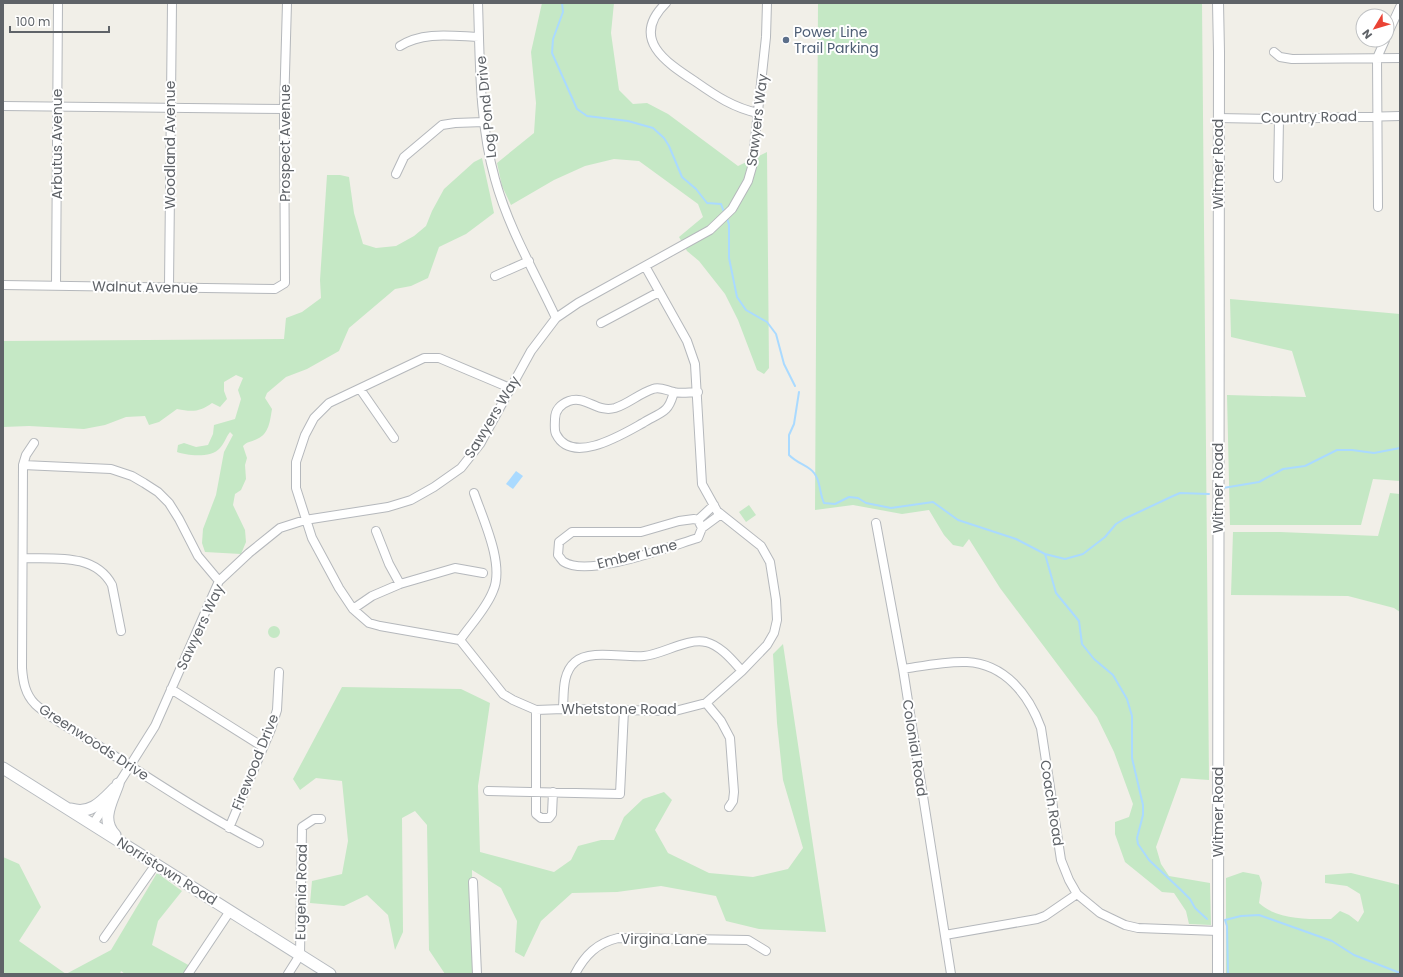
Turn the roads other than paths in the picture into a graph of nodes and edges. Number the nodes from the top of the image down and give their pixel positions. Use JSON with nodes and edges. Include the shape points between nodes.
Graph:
{"nodes":[{"id":1,"x":58,"y":3,"type":"edge"},
{"id":2,"x":172,"y":3,"type":"edge"},
{"id":3,"x":287,"y":3,"type":"edge"},
{"id":4,"x":478,"y":3,"type":"edge"},
{"id":5,"x":666,"y":3,"type":"edge"},
{"id":6,"x":767,"y":3,"type":"edge"},
{"id":7,"x":1218,"y":3,"type":"edge"},
{"id":8,"x":1400,"y":7,"type":"edge"},
{"id":9,"x":1395,"y":18,"type":"edge"},
{"id":10,"x":479,"y":37,"type":"junction"},
{"id":11,"x":400,"y":46,"type":"dead end"},
{"id":12,"x":1381,"y":48,"type":"edge"},
{"id":13,"x":1274,"y":52,"type":"dead end"},
{"id":14,"x":1377,"y":58,"type":"junction"},
{"id":15,"x":1400,"y":58,"type":"edge"},
{"id":16,"x":3,"y":106,"type":"edge"},
{"id":17,"x":57,"y":107,"type":"junction"},
{"id":18,"x":170,"y":109,"type":"junction"},
{"id":19,"x":284,"y":109,"type":"junction"},
{"id":20,"x":758,"y":113,"type":"junction"},
{"id":21,"x":1378,"y":116,"type":"junction"},
{"id":22,"x":1400,"y":116,"type":"edge"},
{"id":23,"x":1218,"y":118,"type":"junction"},
{"id":24,"x":1279,"y":119,"type":"junction"},
{"id":25,"x":484,"y":122,"type":"junction"},
{"id":26,"x":396,"y":174,"type":"dead end"},
{"id":27,"x":1278,"y":178,"type":"dead end"},
{"id":28,"x":1378,"y":207,"type":"dead end"},
{"id":29,"x":529,"y":261,"type":"junction"},
{"id":30,"x":645,"y":266,"type":"junction"},
{"id":31,"x":495,"y":276,"type":"dead end"},
{"id":32,"x":285,"y":284,"type":"joint"},
{"id":33,"x":3,"y":285,"type":"edge"},
{"id":34,"x":56,"y":286,"type":"junction"},
{"id":35,"x":169,"y":286,"type":"junction"},
{"id":36,"x":660,"y":292,"type":"junction"},
{"id":37,"x":556,"y":318,"type":"junction"},
{"id":38,"x":601,"y":324,"type":"dead end"},
{"id":39,"x":510,"y":388,"type":"junction"},
{"id":40,"x":360,"y":389,"type":"junction"},
{"id":41,"x":674,"y":392,"type":"junction"},
{"id":42,"x":698,"y":392,"type":"junction"},
{"id":43,"x":394,"y":438,"type":"dead end"},
{"id":44,"x":34,"y":443,"type":"dead end"},
{"id":45,"x":23,"y":465,"type":"junction"},
{"id":46,"x":474,"y":493,"type":"dead end"},
{"id":47,"x":714,"y":505,"type":"junction"},
{"id":48,"x":721,"y":514,"type":"junction"},
{"id":49,"x":305,"y":520,"type":"junction"},
{"id":50,"x":876,"y":523,"type":"dead end"},
{"id":51,"x":700,"y":524,"type":"junction"},
{"id":52,"x":376,"y":532,"type":"dead end"},
{"id":53,"x":24,"y":558,"type":"junction"},
{"id":54,"x":482,"y":573,"type":"dead end"},
{"id":55,"x":219,"y":581,"type":"junction"},
{"id":56,"x":400,"y":584,"type":"junction"},
{"id":57,"x":353,"y":609,"type":"junction"},
{"id":58,"x":121,"y":631,"type":"dead end"},
{"id":59,"x":460,"y":640,"type":"junction"},
{"id":60,"x":903,"y":669,"type":"junction"},
{"id":61,"x":742,"y":671,"type":"junction"},
{"id":62,"x":279,"y":672,"type":"dead end"},
{"id":63,"x":171,"y":689,"type":"junction"},
{"id":64,"x":706,"y":703,"type":"junction"},
{"id":65,"x":563,"y":709,"type":"junction"},
{"id":66,"x":536,"y":710,"type":"junction"},
{"id":67,"x":624,"y":710,"type":"junction"},
{"id":68,"x":263,"y":747,"type":"junction"},
{"id":69,"x":130,"y":766,"type":"junction"},
{"id":70,"x":3,"y":768,"type":"edge"},
{"id":71,"x":118,"y":784,"type":"junction"},
{"id":72,"x":488,"y":791,"type":"dead end"},
{"id":73,"x":536,"y":792,"type":"junction"},
{"id":74,"x":553,"y":792,"type":"junction"},
{"id":75,"x":729,"y":807,"type":"dead end"},
{"id":76,"x":67,"y":808,"type":"junction"},
{"id":77,"x":321,"y":819,"type":"dead end"},
{"id":78,"x":93,"y":824,"type":"junction"},
{"id":79,"x":229,"y":828,"type":"junction"},
{"id":80,"x":122,"y":843,"type":"junction"},
{"id":81,"x":259,"y":843,"type":"dead end"},
{"id":82,"x":156,"y":864,"type":"junction"},
{"id":83,"x":473,"y":882,"type":"dead end"},
{"id":84,"x":1077,"y":894,"type":"junction"},
{"id":85,"x":230,"y":911,"type":"junction"},
{"id":86,"x":1218,"y":931,"type":"junction"},
{"id":87,"x":945,"y":935,"type":"junction"},
{"id":88,"x":104,"y":938,"type":"dead end"},
{"id":89,"x":766,"y":951,"type":"dead end"},
{"id":90,"x":300,"y":955,"type":"junction"},
{"id":91,"x":188,"y":974,"type":"edge"},
{"id":92,"x":288,"y":974,"type":"edge"},
{"id":93,"x":330,"y":974,"type":"edge"},
{"id":94,"x":477,"y":974,"type":"edge"},
{"id":95,"x":575,"y":974,"type":"edge"},
{"id":96,"x":951,"y":974,"type":"edge"},
{"id":97,"x":1218,"y":974,"type":"edge"}],
"edges":[{"from":1,"to":17,"type":"street","name":"Arbutus Avenue"},
{"from":2,"to":18,"type":"street","name":"Woodland Avenue"},
{"from":3,"to":19,"type":"street","name":"Prospect Avenue"},
{"from":4,"to":10,"type":"street","name":"Log Pond Drive"},
{"from":5,"to":20,"type":"street","via":[[653,20],[651,33],[653,44],[659,54],[667,63],[727,103],[741,110]]},
{"from":6,"to":20,"type":"street","name":"Sawyers Way"},
{"from":7,"to":23,"type":"street","name":"Witmer Road"},
{"from":8,"to":9,"type":"street"},
{"from":10,"to":11,"type":"street","via":[[421,37]]},
{"from":10,"to":25,"type":"street","name":"Log Pond Drive"},
{"from":12,"to":14,"type":"street"},
{"from":13,"to":14,"type":"street","via":[[1280,57],[1292,59]]},
{"from":14,"to":15,"type":"street"},
{"from":14,"to":21,"type":"street"},
{"from":16,"to":17,"type":"street"},
{"from":17,"to":18,"type":"street"},
{"from":17,"to":34,"type":"street","name":"Arbutus Avenue"},
{"from":18,"to":19,"type":"street"},
{"from":18,"to":35,"type":"street","name":"Woodland Avenue"},
{"from":19,"to":32,"type":"street","name":"Prospect Avenue"},
{"from":20,"to":30,"type":"street","name":"Sawyers Way","via":[[748,182],[732,209],[710,230]]},
{"from":21,"to":22,"type":"street","name":"Country Road"},
{"from":21,"to":24,"type":"street","name":"Country Road"},
{"from":21,"to":28,"type":"street"},
{"from":23,"to":24,"type":"street","name":"Country Road"},
{"from":23,"to":86,"type":"street","name":"Witmer Road"},
{"from":24,"to":27,"type":"street"},
{"from":25,"to":26,"type":"street","via":[[442,125],[404,157]]},
{"from":25,"to":29,"type":"street","name":"Log Pond Drive","via":[[494,178]]},
{"from":29,"to":31,"type":"street"},
{"from":29,"to":37,"type":"street","name":"Log Pond Drive"},
{"from":30,"to":36,"type":"street","name":"Whetstone Road"},
{"from":30,"to":37,"type":"street","name":"Sawyers Way"},
{"from":32,"to":35,"type":"street","name":"Walnut Avenue","via":[[275,289]]},
{"from":33,"to":34,"type":"street","name":"Walnut Avenue"},
{"from":34,"to":35,"type":"street","name":"Walnut Avenue"},
{"from":36,"to":38,"type":"street"},
{"from":36,"to":42,"type":"street","name":"Whetstone Road","via":[[687,341],[695,364]]},
{"from":37,"to":39,"type":"street","name":"Sawyers Way","via":[[531,351]]},
{"from":39,"to":40,"type":"street","via":[[439,358],[424,358]]},
{"from":39,"to":49,"type":"street","name":"Sawyers Way","via":[[480,444],[461,468],[434,488],[411,500],[388,507]]},
{"from":40,"to":43,"type":"street"},
{"from":40,"to":49,"type":"street","via":[[329,404],[314,418],[305,435],[296,462],[296,488]]},
{"from":41,"to":41,"type":"street","via":[[655,388],[615,408],[599,409],[582,400],[567,402],[555,413],[556,433],[562,441],[571,446],[584,448],[599,445],[662,412],[667,408]]},
{"from":41,"to":42,"type":"street"},
{"from":42,"to":47,"type":"street","name":"Whetstone Road","via":[[702,484]]},
{"from":44,"to":45,"type":"street","name":"Greenwoods Drive"},
{"from":45,"to":53,"type":"street","name":"Greenwoods Drive"},
{"from":45,"to":55,"type":"street","via":[[111,469],[138,480],[158,492],[169,503],[198,556]]},
{"from":46,"to":59,"type":"street","via":[[496,560],[497,578],[493,593]]},
{"from":47,"to":48,"type":"street","name":"Whetstone Road"},
{"from":47,"to":51,"type":"street","name":"Ember Lane"},
{"from":48,"to":51,"type":"street","name":"Ember Lane"},
{"from":48,"to":61,"type":"street","name":"Whetstone Road","via":[[767,553],[776,600],[777,620],[774,633],[767,645]]},
{"from":49,"to":55,"type":"street","name":"Sawyers Way","via":[[280,528]]},
{"from":49,"to":57,"type":"street","via":[[312,538]]},
{"from":50,"to":60,"type":"street","name":"Colonial Road"},
{"from":51,"to":51,"type":"street","name":"Ember Lane","via":[[694,519],[641,532],[572,532],[559,542],[558,555],[564,562],[577,566],[610,563],[698,538]]},
{"from":52,"to":56,"type":"street"},
{"from":53,"to":58,"type":"street","via":[[79,560],[98,569],[109,579],[112,586]]},
{"from":53,"to":69,"type":"street","name":"Greenwoods Drive","via":[[22,668],[23,682],[28,695],[42,709]]},
{"from":54,"to":56,"type":"street","via":[[455,568]]},
{"from":55,"to":63,"type":"street","name":"Sawyers Way"},
{"from":56,"to":57,"type":"street","via":[[372,596]]},
{"from":57,"to":59,"type":"street","via":[[369,623]]},
{"from":59,"to":66,"type":"street","name":"Whetstone Road","via":[[503,694]]},
{"from":60,"to":84,"type":"street","name":"Coach Road","via":[[968,662],[1002,674],[1022,692],[1035,712],[1041,728],[1061,860]]},
{"from":60,"to":87,"type":"street","name":"Colonial Road"},
{"from":61,"to":64,"type":"street","name":"Whetstone Road"},
{"from":61,"to":65,"type":"street","via":[[718,647],[707,642],[641,656],[586,656],[575,662],[566,673]]},
{"from":62,"to":68,"type":"street","name":"Firewood Drive","via":[[277,710]]},
{"from":63,"to":68,"type":"street"},
{"from":63,"to":69,"type":"street","name":"Sawyers Way","via":[[155,726]]},
{"from":64,"to":67,"type":"street","name":"Whetstone Road","via":[[675,711]]},
{"from":64,"to":75,"type":"street","via":[[721,721],[730,738],[734,792]]},
{"from":65,"to":66,"type":"street","name":"Whetstone Road"},
{"from":65,"to":67,"type":"street","name":"Whetstone Road"},
{"from":66,"to":73,"type":"street"},
{"from":67,"to":74,"type":"street","via":[[620,794]]},
{"from":68,"to":79,"type":"street","name":"Firewood Drive"},
{"from":69,"to":71,"type":"street","name":"Sawyers Way"},
{"from":69,"to":79,"type":"street","name":"Greenwoods Drive"},
{"from":70,"to":76,"type":"main road","name":"Norristown Road"},
{"from":71,"to":76,"type":"main road","via":[[91,809],[83,811]]},
{"from":71,"to":78,"type":"street","name":"Sawyers Way"},
{"from":71,"to":80,"type":"main road","via":[[107,823]]},
{"from":72,"to":73,"type":"street"},
{"from":73,"to":74,"type":"street"},
{"from":73,"to":74,"type":"street","via":[[536,814],[541,818],[549,818],[552,814]]},
{"from":76,"to":78,"type":"main road","name":"Norristown Road"},
{"from":77,"to":90,"type":"street","name":"Eugenia Road","via":[[314,819],[302,827]]},
{"from":78,"to":80,"type":"main road","name":"Norristown Road"},
{"from":79,"to":81,"type":"street","name":"Greenwoods Drive"},
{"from":80,"to":82,"type":"main road","name":"Norristown Road"},
{"from":82,"to":85,"type":"main road","name":"Norristown Road"},
{"from":82,"to":88,"type":"street"},
{"from":83,"to":94,"type":"street"},
{"from":84,"to":86,"type":"street","name":"Coach Road","via":[[1100,913],[1125,925],[1138,928]]},
{"from":84,"to":87,"type":"street","via":[[1038,919]]},
{"from":85,"to":90,"type":"main road","name":"Norristown Road"},
{"from":85,"to":91,"type":"street"},
{"from":86,"to":97,"type":"street","name":"Witmer Road"},
{"from":87,"to":96,"type":"street","name":"Colonial Road"},
{"from":89,"to":95,"type":"street","name":"Virgina Lane","via":[[748,940],[618,938],[593,950],[585,957]]},
{"from":90,"to":92,"type":"street","name":"Eugenia Road"},
{"from":90,"to":93,"type":"main road","name":"Norristown Road"}]}
